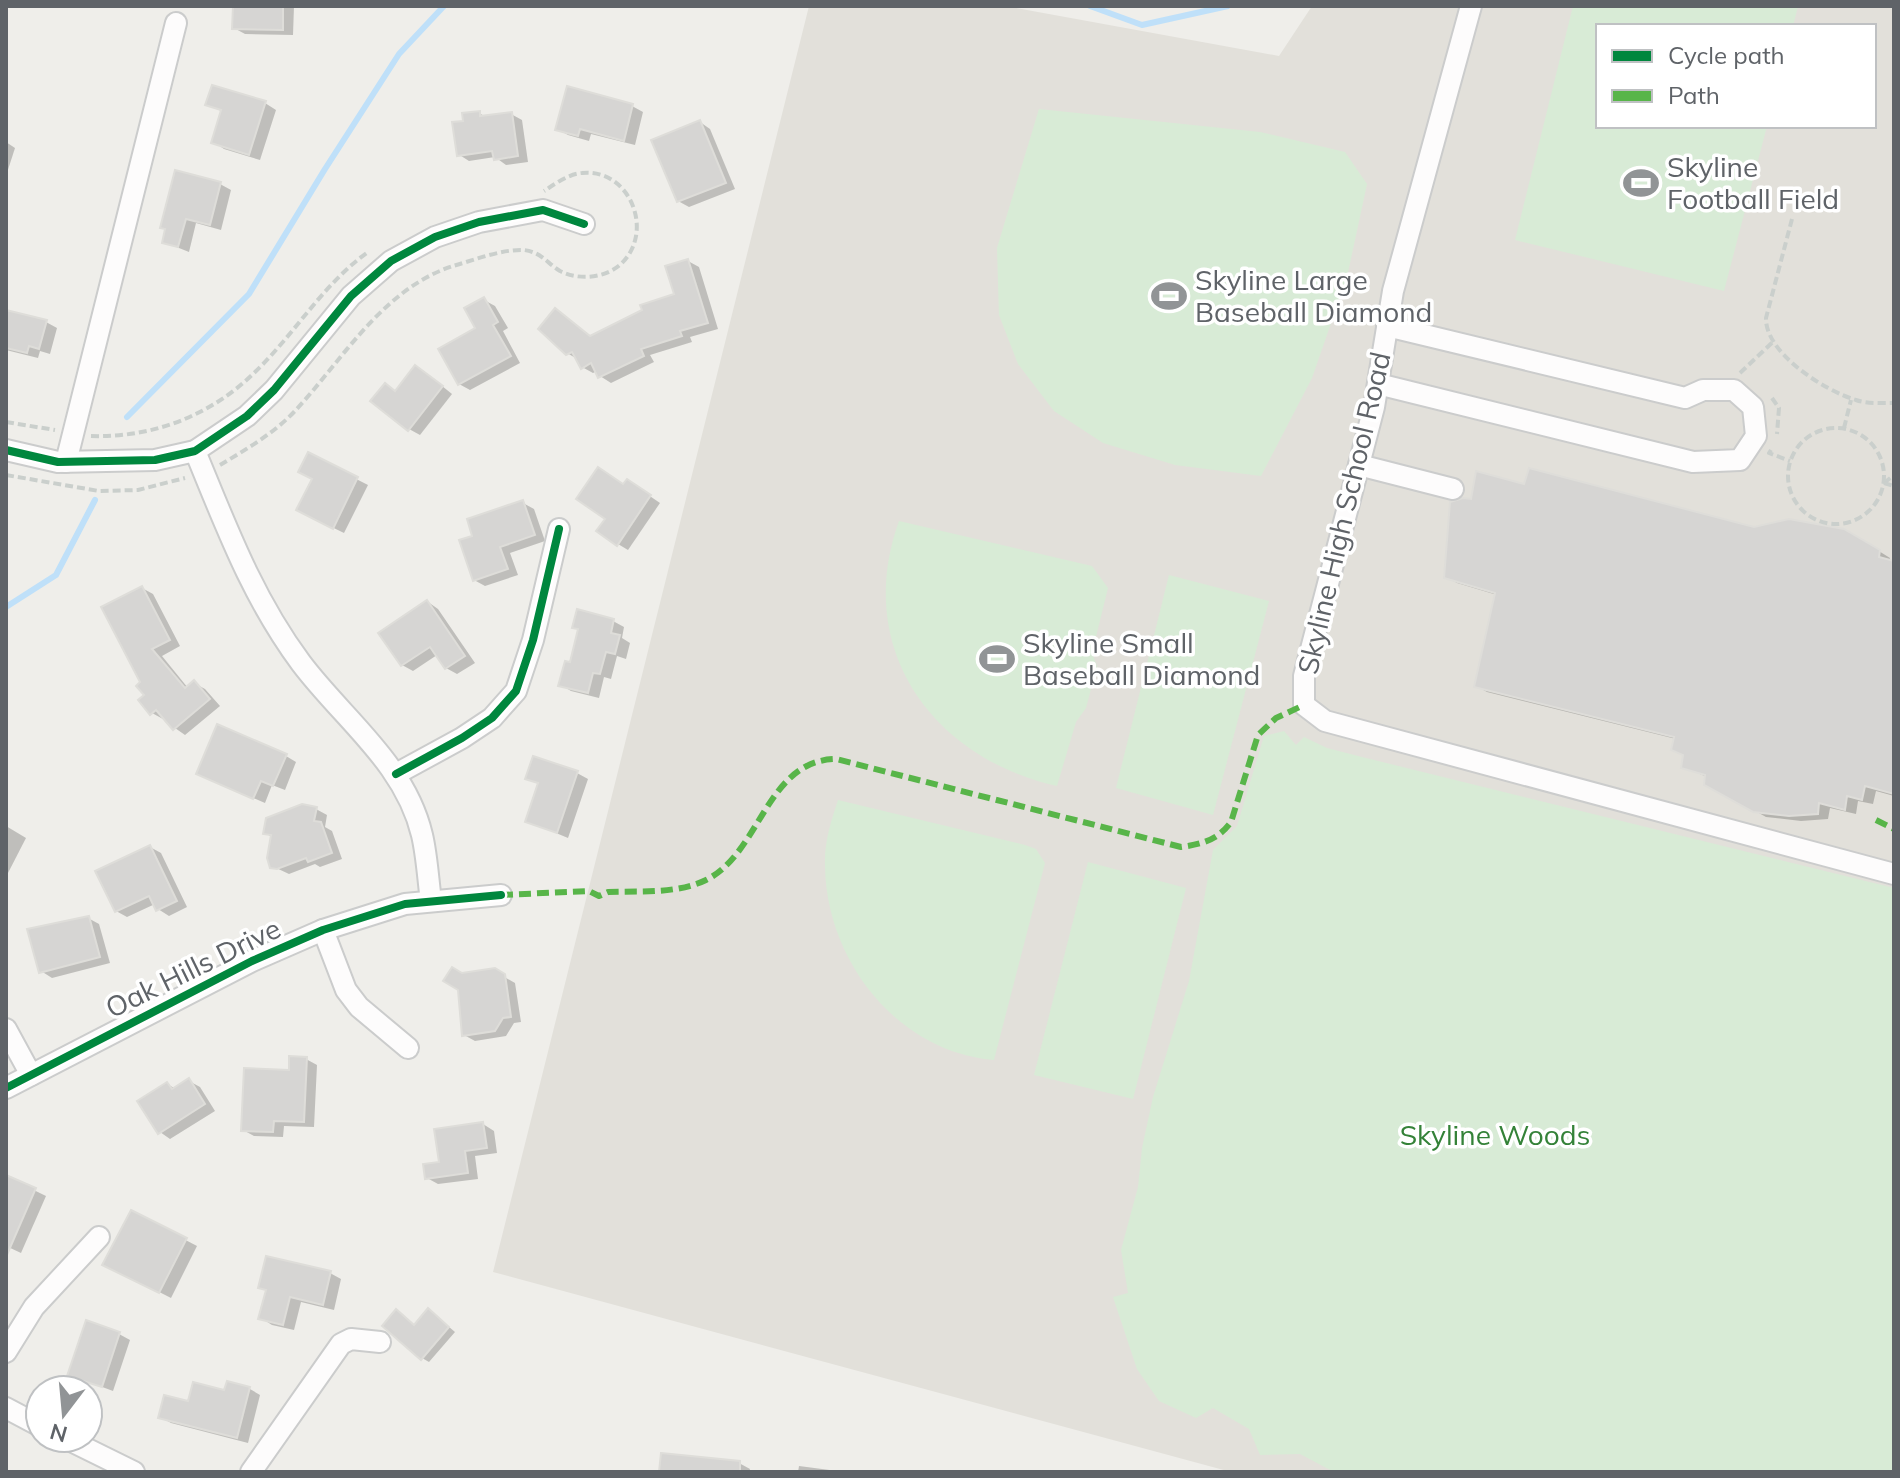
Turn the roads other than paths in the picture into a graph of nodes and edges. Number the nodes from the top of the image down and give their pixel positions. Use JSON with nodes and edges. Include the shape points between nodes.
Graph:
{"nodes":[{"id":1,"x":1471,"y":6,"type":"edge"},
{"id":2,"x":176,"y":23,"type":"dead end"},
{"id":3,"x":584,"y":224,"type":"dead end"},
{"id":4,"x":1387,"y":326,"type":"junction"},
{"id":5,"x":1378,"y":384,"type":"junction"},
{"id":6,"x":6,"y":450,"type":"edge"},
{"id":7,"x":195,"y":451,"type":"junction"},
{"id":8,"x":66,"y":462,"type":"junction"},
{"id":9,"x":1359,"y":465,"type":"junction"},
{"id":10,"x":1453,"y":489,"type":"dead end"},
{"id":11,"x":559,"y":529,"type":"dead end"},
{"id":12,"x":396,"y":774,"type":"junction"},
{"id":13,"x":1894,"y":874,"type":"edge"},
{"id":14,"x":501,"y":895,"type":"dead end"},
{"id":15,"x":431,"y":901,"type":"junction"},
{"id":16,"x":323,"y":930,"type":"junction"},
{"id":17,"x":6,"y":1029,"type":"edge"},
{"id":18,"x":408,"y":1048,"type":"dead end"},
{"id":19,"x":31,"y":1075,"type":"junction"},
{"id":20,"x":6,"y":1088,"type":"edge"},
{"id":21,"x":99,"y":1237,"type":"dead end"},
{"id":22,"x":380,"y":1342,"type":"dead end"},
{"id":23,"x":6,"y":1352,"type":"edge"},
{"id":24,"x":6,"y":1408,"type":"edge"},
{"id":25,"x":24,"y":1418,"type":"edge"},
{"id":26,"x":97,"y":1454,"type":"edge"},
{"id":27,"x":134,"y":1472,"type":"edge"},
{"id":28,"x":251,"y":1472,"type":"edge"}],
"edges":[{"from":1,"to":4,"type":"street","name":"Skyline High School Road"},
{"from":2,"to":8,"type":"street"},
{"from":3,"to":7,"type":"street","via":[[543,210],[479,222],[435,237],[391,261],[351,296],[274,390],[247,416]]},
{"from":4,"to":5,"type":"street","name":"Skyline High School Road"},
{"from":4,"to":5,"type":"street","via":[[1685,398],[1703,390],[1734,390],[1753,407],[1756,436],[1740,460],[1693,462]]},
{"from":5,"to":9,"type":"street","name":"Skyline High School Road"},
{"from":6,"to":8,"type":"street"},
{"from":7,"to":8,"type":"street","via":[[155,460]]},
{"from":7,"to":12,"type":"street","via":[[252,587],[301,663]]},
{"from":9,"to":10,"type":"street"},
{"from":9,"to":13,"type":"street","name":"Skyline High School Road","via":[[1304,676],[1304,705],[1325,721]]},
{"from":11,"to":12,"type":"street","via":[[516,691],[492,718]]},
{"from":12,"to":15,"type":"street","via":[[422,835]]},
{"from":14,"to":15,"type":"street","name":"Oak Hills Drive"},
{"from":15,"to":16,"type":"street","name":"Oak Hills Drive"},
{"from":16,"to":18,"type":"street","via":[[346,990]]},
{"from":16,"to":19,"type":"street","name":"Oak Hills Drive"},
{"from":17,"to":19,"type":"street"},
{"from":19,"to":20,"type":"street","name":"Oak Hills Drive"},
{"from":21,"to":23,"type":"street","via":[[34,1307]]},
{"from":22,"to":28,"type":"street","via":[[351,1339],[341,1344]]},
{"from":24,"to":25,"type":"street"},
{"from":26,"to":27,"type":"street"}]}
